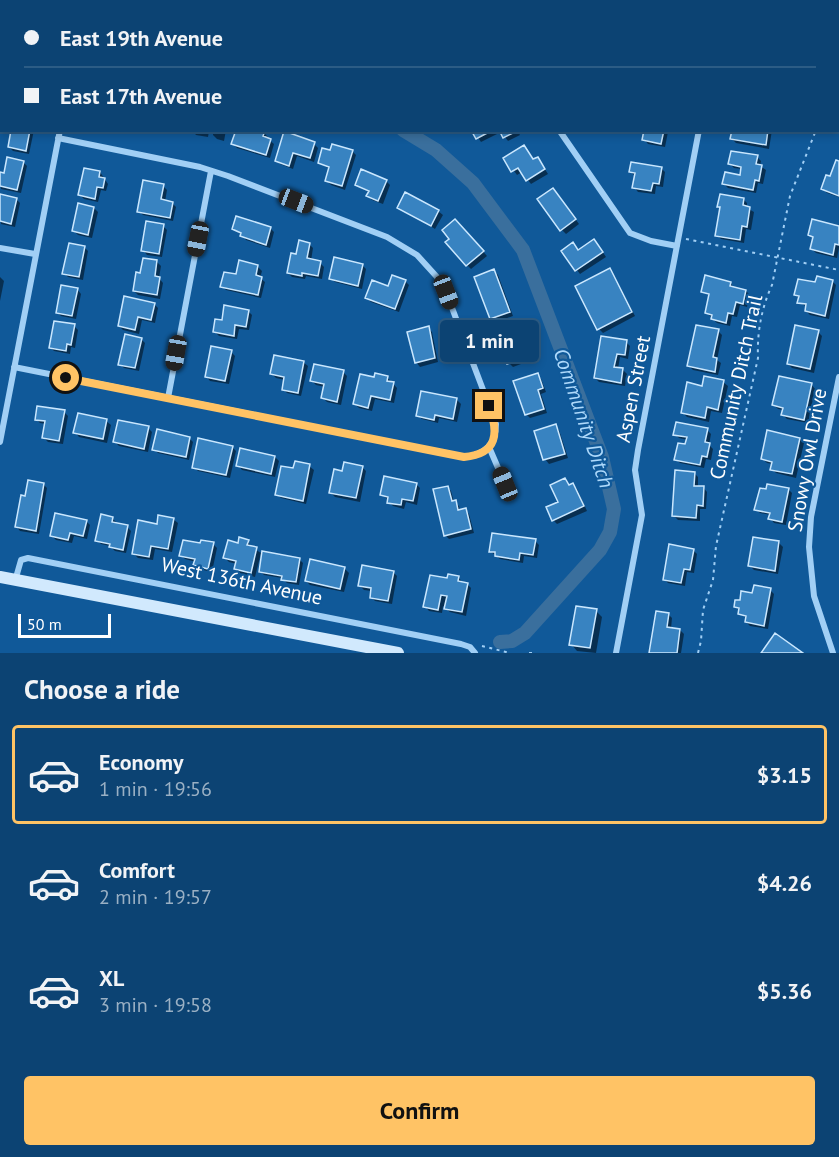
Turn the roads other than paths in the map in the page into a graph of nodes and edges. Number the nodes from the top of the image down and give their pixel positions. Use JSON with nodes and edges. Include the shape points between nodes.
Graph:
{"nodes":[{"id":1,"x":60,"y":132,"type":"edge"},
{"id":2,"x":560,"y":132,"type":"edge"},
{"id":3,"x":699,"y":132,"type":"edge"},
{"id":4,"x":58,"y":138,"type":"junction"},
{"id":5,"x":211,"y":171,"type":"junction"},
{"id":6,"x":677,"y":246,"type":"junction"},
{"id":7,"x":0,"y":248,"type":"edge"},
{"id":8,"x":35,"y":255,"type":"junction"},
{"id":9,"x":14,"y":367,"type":"junction"},
{"id":10,"x":839,"y":377,"type":"edge"},
{"id":11,"x":168,"y":398,"type":"junction"},
{"id":12,"x":0,"y":442,"type":"edge"},
{"id":13,"x":489,"y":447,"type":"junction"},
{"id":14,"x":505,"y":484,"type":"dead end"},
{"id":15,"x":0,"y":577,"type":"edge"},
{"id":16,"x":15,"y":580,"type":"junction"},
{"id":17,"x":814,"y":596,"type":"junction"},
{"id":18,"x":806,"y":597,"type":"dead end"},
{"id":19,"x":398,"y":653,"type":"edge"},
{"id":20,"x":474,"y":653,"type":"edge"},
{"id":21,"x":616,"y":653,"type":"edge"},
{"id":22,"x":833,"y":653,"type":"edge"}],
"edges":[{"from":1,"to":4,"type":"street"},
{"from":2,"to":6,"type":"street","via":[[630,232]]},
{"from":3,"to":6,"type":"street","name":"Aspen Street"},
{"from":4,"to":5,"type":"street"},
{"from":4,"to":8,"type":"street"},
{"from":5,"to":11,"type":"street"},
{"from":5,"to":13,"type":"street","via":[[387,237],[427,265],[446,292],[496,424]]},
{"from":6,"to":21,"type":"street","name":"Aspen Street","via":[[635,470],[642,515]]},
{"from":7,"to":8,"type":"street"},
{"from":8,"to":9,"type":"street"},
{"from":9,"to":11,"type":"street"},
{"from":9,"to":12,"type":"street"},
{"from":10,"to":17,"type":"street","name":"Snowy Owl Drive","via":[[811,517],[809,547]]},
{"from":11,"to":13,"type":"street","via":[[464,457]]},
{"from":13,"to":14,"type":"street"},
{"from":15,"to":16,"type":"main road","name":"West 136th Avenue"},
{"from":16,"to":19,"type":"main road","name":"West 136th Avenue"},
{"from":16,"to":20,"type":"street","name":"West 136th Avenue","via":[[21,560],[28,558],[461,644]]},
{"from":17,"to":18,"type":"street"},
{"from":17,"to":22,"type":"street","name":"Snowy Owl Drive"}]}
